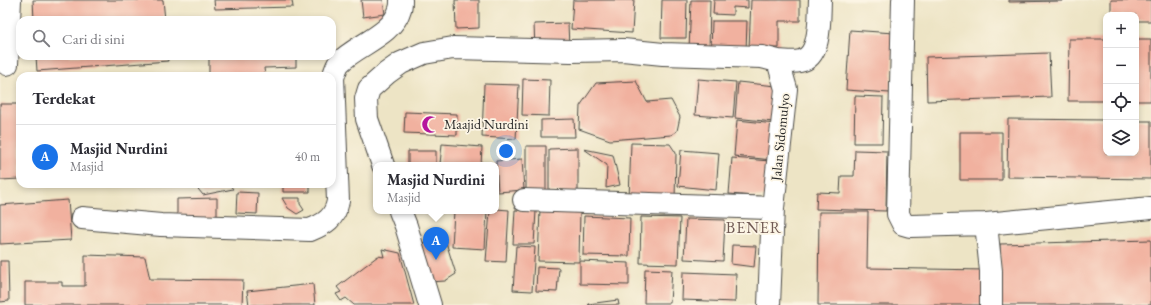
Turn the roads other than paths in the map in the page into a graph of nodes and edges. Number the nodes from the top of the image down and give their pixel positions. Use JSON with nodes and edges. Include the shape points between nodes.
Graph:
{"nodes":[{"id":1,"x":10,"y":0,"type":"edge"},
{"id":2,"x":401,"y":0,"type":"edge"},
{"id":3,"x":820,"y":0,"type":"edge"},
{"id":4,"x":903,"y":0,"type":"edge"},
{"id":5,"x":778,"y":61,"type":"junction"},
{"id":6,"x":7,"y":64,"type":"dead end"},
{"id":7,"x":335,"y":72,"type":"edge"},
{"id":8,"x":336,"y":151,"type":"edge"},
{"id":9,"x":382,"y":162,"type":"edge"},
{"id":10,"x":524,"y":200,"type":"dead end"},
{"id":11,"x":773,"y":208,"type":"junction"},
{"id":12,"x":1151,"y":208,"type":"edge"},
{"id":13,"x":401,"y":214,"type":"edge"},
{"id":14,"x":82,"y":218,"type":"dead end"},
{"id":15,"x":986,"y":224,"type":"junction"},
{"id":16,"x":430,"y":305,"type":"edge"},
{"id":17,"x":769,"y":305,"type":"edge"},
{"id":18,"x":991,"y":305,"type":"edge"}],
"edges":[{"from":1,"to":6,"type":"street"},
{"from":2,"to":7,"type":"street","via":[[400,10],[394,21],[382,33],[338,64]]},
{"from":3,"to":5,"type":"street","via":[[816,45],[811,54],[801,61]]},
{"from":4,"to":15,"type":"street","via":[[898,214],[900,221],[910,226]]},
{"from":5,"to":9,"type":"street","via":[[623,50],[453,48],[424,53],[401,63],[369,89],[366,98],[367,119]]},
{"from":5,"to":11,"type":"street","name":"Jalan Sidomulyo","via":[[786,89]]},
{"from":8,"to":14,"type":"street","via":[[337,209],[323,225],[310,230],[161,225]]},
{"from":10,"to":11,"type":"street"},
{"from":11,"to":17,"type":"street","name":"Jalan Sidomulyo"},
{"from":12,"to":15,"type":"street"},
{"from":13,"to":16,"type":"street"},
{"from":15,"to":18,"type":"street","via":[[991,271]]}]}
